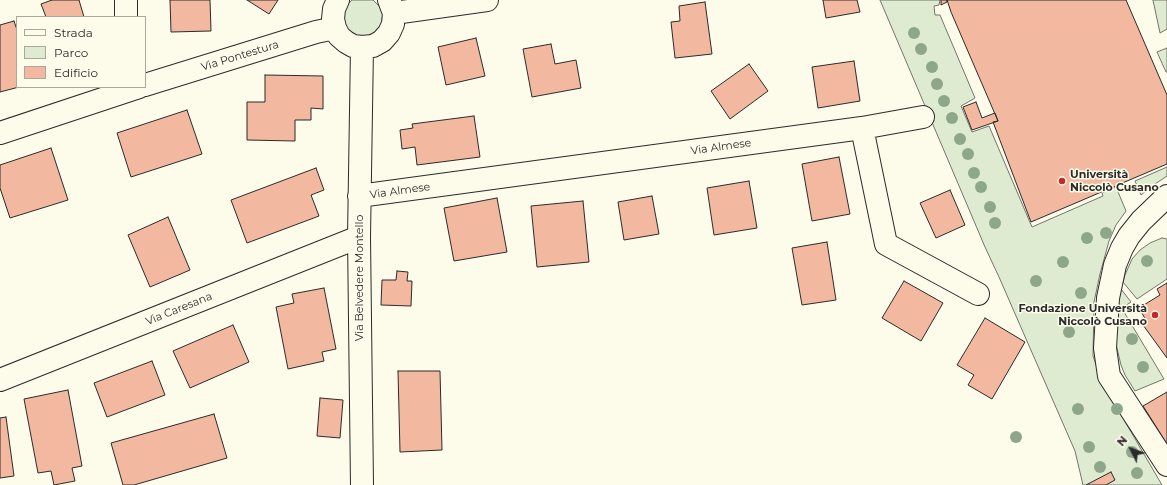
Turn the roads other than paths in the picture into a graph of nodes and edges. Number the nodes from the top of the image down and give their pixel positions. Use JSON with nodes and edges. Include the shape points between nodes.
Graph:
{"nodes":[{"id":1,"x":126,"y":0,"type":"edge"},
{"id":2,"x":338,"y":0,"type":"edge"},
{"id":3,"x":487,"y":0,"type":"edge"},
{"id":4,"x":391,"y":7,"type":"edge"},
{"id":5,"x":126,"y":16,"type":"edge"},
{"id":6,"x":335,"y":28,"type":"junction"},
{"id":7,"x":362,"y":47,"type":"junction"},
{"id":8,"x":146,"y":84,"type":"edge"},
{"id":9,"x":134,"y":88,"type":"edge"},
{"id":10,"x":924,"y":116,"type":"dead end"},
{"id":11,"x":862,"y":128,"type":"junction"},
{"id":12,"x":0,"y":133,"type":"edge"},
{"id":13,"x":359,"y":196,"type":"junction"},
{"id":14,"x":1167,"y":196,"type":"edge"},
{"id":15,"x":359,"y":237,"type":"junction"},
{"id":16,"x":978,"y":294,"type":"dead end"},
{"id":17,"x":0,"y":380,"type":"edge"},
{"id":18,"x":1167,"y":465,"type":"edge"},
{"id":19,"x":362,"y":485,"type":"edge"}],
"edges":[{"from":1,"to":5,"type":"street"},
{"from":2,"to":6,"type":"street","via":[[334,9]]},
{"from":3,"to":4,"type":"street"},
{"from":4,"to":7,"type":"street","via":[[393,24],[389,33],[373,46]]},
{"from":6,"to":7,"type":"street","via":[[346,42]]},
{"from":6,"to":8,"type":"street","name":"Via Pontestura"},
{"from":7,"to":13,"type":"street","name":"Via Belvedere Montello"},
{"from":9,"to":12,"type":"street","name":"Via Pontestura"},
{"from":10,"to":11,"type":"street","name":"Via Almese"},
{"from":11,"to":13,"type":"street","name":"Via Almese"},
{"from":11,"to":16,"type":"street","via":[[886,244]]},
{"from":13,"to":15,"type":"street","name":"Via Belvedere Montello"},
{"from":14,"to":18,"type":"street","via":[[1141,221],[1122,248],[1115,265],[1108,298],[1104,348],[1109,376]]},
{"from":15,"to":17,"type":"street","name":"Via Caresana"},
{"from":15,"to":19,"type":"street","name":"Via Belvedere Montello"}]}
